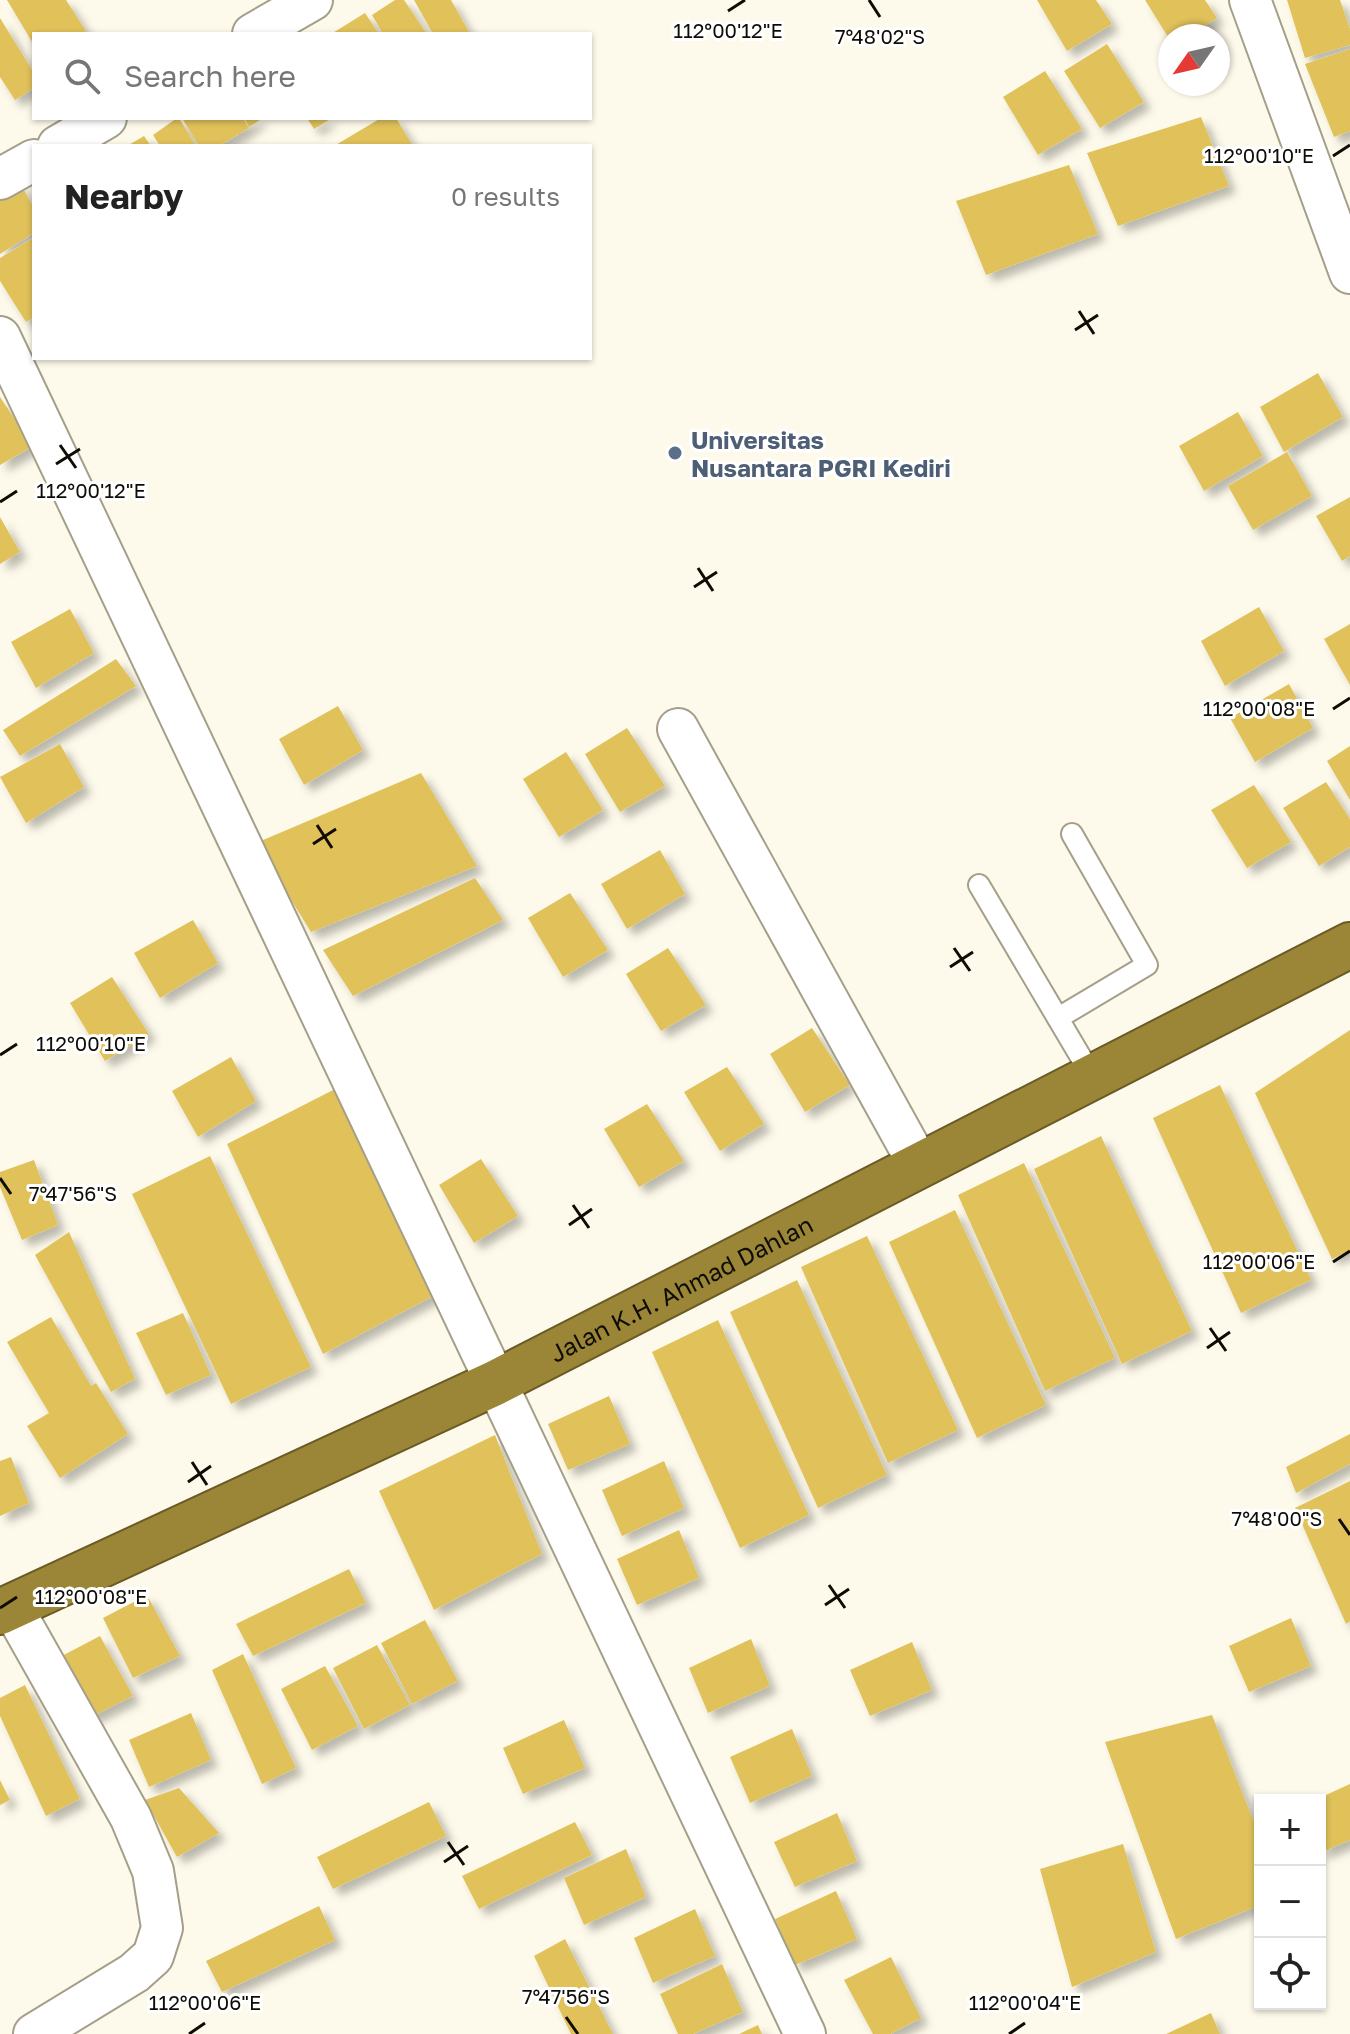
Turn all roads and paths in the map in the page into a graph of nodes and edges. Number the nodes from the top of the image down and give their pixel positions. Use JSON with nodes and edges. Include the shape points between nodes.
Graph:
{"nodes":[{"id":1,"x":312,"y":0,"type":"edge"},
{"id":2,"x":1250,"y":0,"type":"edge"},
{"id":3,"x":256,"y":32,"type":"edge"},
{"id":4,"x":103,"y":120,"type":"edge"},
{"id":5,"x":61,"y":144,"type":"edge"},
{"id":6,"x":32,"y":161,"type":"edge"},
{"id":7,"x":0,"y":179,"type":"edge"},
{"id":8,"x":1350,"y":273,"type":"edge"},
{"id":9,"x":0,"y":337,"type":"edge"},
{"id":10,"x":678,"y":729,"type":"dead end"},
{"id":11,"x":1072,"y":834,"type":"dead end"},
{"id":12,"x":979,"y":885,"type":"dead end"},
{"id":13,"x":1350,"y":945,"type":"edge"},
{"id":14,"x":1058,"y":1018,"type":"junction"},
{"id":15,"x":1092,"y":1076,"type":"junction"},
{"id":16,"x":919,"y":1165,"type":"junction"},
{"id":17,"x":495,"y":1383,"type":"junction"},
{"id":18,"x":6,"y":1609,"type":"edge"},
{"id":19,"x":34,"y":2034,"type":"edge"},
{"id":20,"x":805,"y":2034,"type":"edge"}],
"edges":[{"from":1,"to":3,"type":"street"},
{"from":2,"to":8,"type":"street"},
{"from":4,"to":5,"type":"street"},
{"from":6,"to":7,"type":"street"},
{"from":9,"to":17,"type":"street"},
{"from":10,"to":16,"type":"street"},
{"from":11,"to":14,"type":"lane","via":[[1147,965]]},
{"from":12,"to":14,"type":"lane"},
{"from":13,"to":15,"type":"highway","name":"Jalan K.H. Ahmad Dahlan"},
{"from":14,"to":15,"type":"lane"},
{"from":15,"to":16,"type":"highway","name":"Jalan K.H. Ahmad Dahlan"},
{"from":16,"to":17,"type":"highway","name":"Jalan K.H. Ahmad Dahlan"},
{"from":17,"to":18,"type":"highway","name":"Jalan K.H. Ahmad Dahlan"},
{"from":17,"to":20,"type":"street"},
{"from":18,"to":19,"type":"street","via":[[131,1818],[153,1871],[162,1928],[153,1956],[134,1973]]}]}
